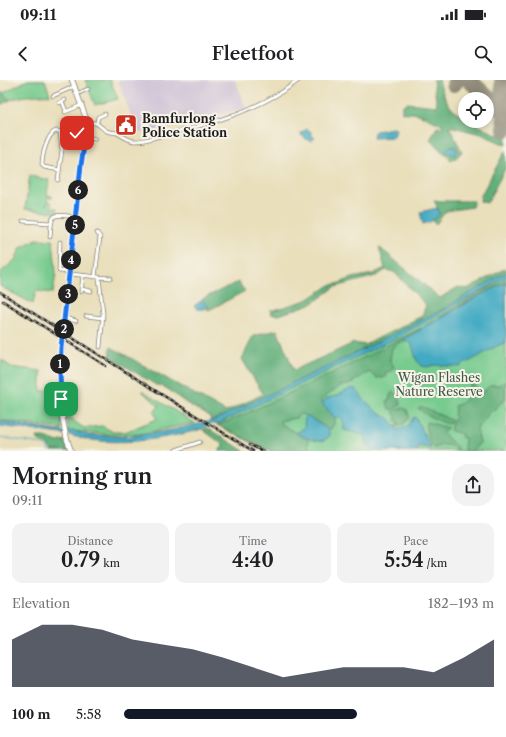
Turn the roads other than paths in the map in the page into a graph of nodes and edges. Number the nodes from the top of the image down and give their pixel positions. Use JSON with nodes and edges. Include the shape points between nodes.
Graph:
{"nodes":[{"id":1,"x":72,"y":80,"type":"edge"},
{"id":2,"x":299,"y":80,"type":"edge"},
{"id":3,"x":75,"y":86,"type":"junction"},
{"id":4,"x":88,"y":89,"type":"dead end"},
{"id":5,"x":78,"y":94,"type":"junction"},
{"id":6,"x":53,"y":96,"type":"dead end"},
{"id":7,"x":62,"y":101,"type":"dead end"},
{"id":8,"x":82,"y":105,"type":"junction"},
{"id":9,"x":105,"y":114,"type":"dead end"},
{"id":10,"x":87,"y":121,"type":"junction"},
{"id":11,"x":97,"y":122,"type":"junction"},
{"id":12,"x":60,"y":132,"type":"junction"},
{"id":13,"x":85,"y":136,"type":"junction"},
{"id":14,"x":95,"y":139,"type":"dead end"},
{"id":15,"x":59,"y":170,"type":"junction"},
{"id":16,"x":58,"y":180,"type":"dead end"},
{"id":17,"x":76,"y":217,"type":"junction"},
{"id":18,"x":23,"y":221,"type":"dead end"},
{"id":19,"x":52,"y":223,"type":"junction"},
{"id":20,"x":97,"y":233,"type":"dead end"},
{"id":21,"x":50,"y":237,"type":"dead end"},
{"id":22,"x":60,"y":242,"type":"dead end"},
{"id":23,"x":70,"y":273,"type":"junction"},
{"id":24,"x":83,"y":276,"type":"junction"},
{"id":25,"x":97,"y":277,"type":"junction"},
{"id":26,"x":111,"y":278,"type":"dead end"},
{"id":27,"x":91,"y":291,"type":"dead end"},
{"id":28,"x":86,"y":316,"type":"dead end"},
{"id":29,"x":65,"y":318,"type":"junction"},
{"id":30,"x":103,"y":318,"type":"junction"},
{"id":31,"x":76,"y":321,"type":"dead end"},
{"id":32,"x":100,"y":345,"type":"dead end"},
{"id":33,"x":200,"y":442,"type":"dead end"},
{"id":34,"x":176,"y":450,"type":"edge"},
{"id":35,"x":182,"y":450,"type":"edge"},
{"id":36,"x":72,"y":451,"type":"edge"}],
"edges":[{"from":1,"to":3,"type":"main road"},
{"from":2,"to":11,"type":"street","via":[[284,92],[240,113],[182,131],[136,141],[108,132]]},
{"from":3,"to":5,"type":"main road"},
{"from":3,"to":6,"type":"street"},
{"from":4,"to":5,"type":"street"},
{"from":5,"to":8,"type":"main road"},
{"from":7,"to":8,"type":"street","via":[[66,111]]},
{"from":8,"to":10,"type":"main road"},
{"from":9,"to":11,"type":"street","via":[[98,117]]},
{"from":10,"to":11,"type":"street"},
{"from":10,"to":13,"type":"main road"},
{"from":12,"to":13,"type":"street"},
{"from":12,"to":15,"type":"street","via":[[62,150]]},
{"from":12,"to":15,"type":"street","via":[[52,132],[49,136],[42,165]]},
{"from":13,"to":14,"type":"street"},
{"from":13,"to":17,"type":"main road"},
{"from":15,"to":16,"type":"street"},
{"from":17,"to":19,"type":"street","via":[[56,215]]},
{"from":17,"to":23,"type":"main road"},
{"from":18,"to":19,"type":"street"},
{"from":19,"to":21,"type":"street"},
{"from":20,"to":25,"type":"street","via":[[100,237]]},
{"from":22,"to":23,"type":"street","via":[[59,271]]},
{"from":23,"to":24,"type":"street"},
{"from":23,"to":29,"type":"main road"},
{"from":24,"to":25,"type":"street"},
{"from":24,"to":27,"type":"street","via":[[81,290]]},
{"from":25,"to":26,"type":"street"},
{"from":25,"to":30,"type":"street"},
{"from":28,"to":30,"type":"street"},
{"from":29,"to":31,"type":"street"},
{"from":29,"to":36,"type":"main road","bridge":true,"via":[[60,386],[67,439]]},
{"from":30,"to":32,"type":"street"},
{"from":33,"to":35,"type":"street"},
{"from":34,"to":35,"type":"street"}]}
